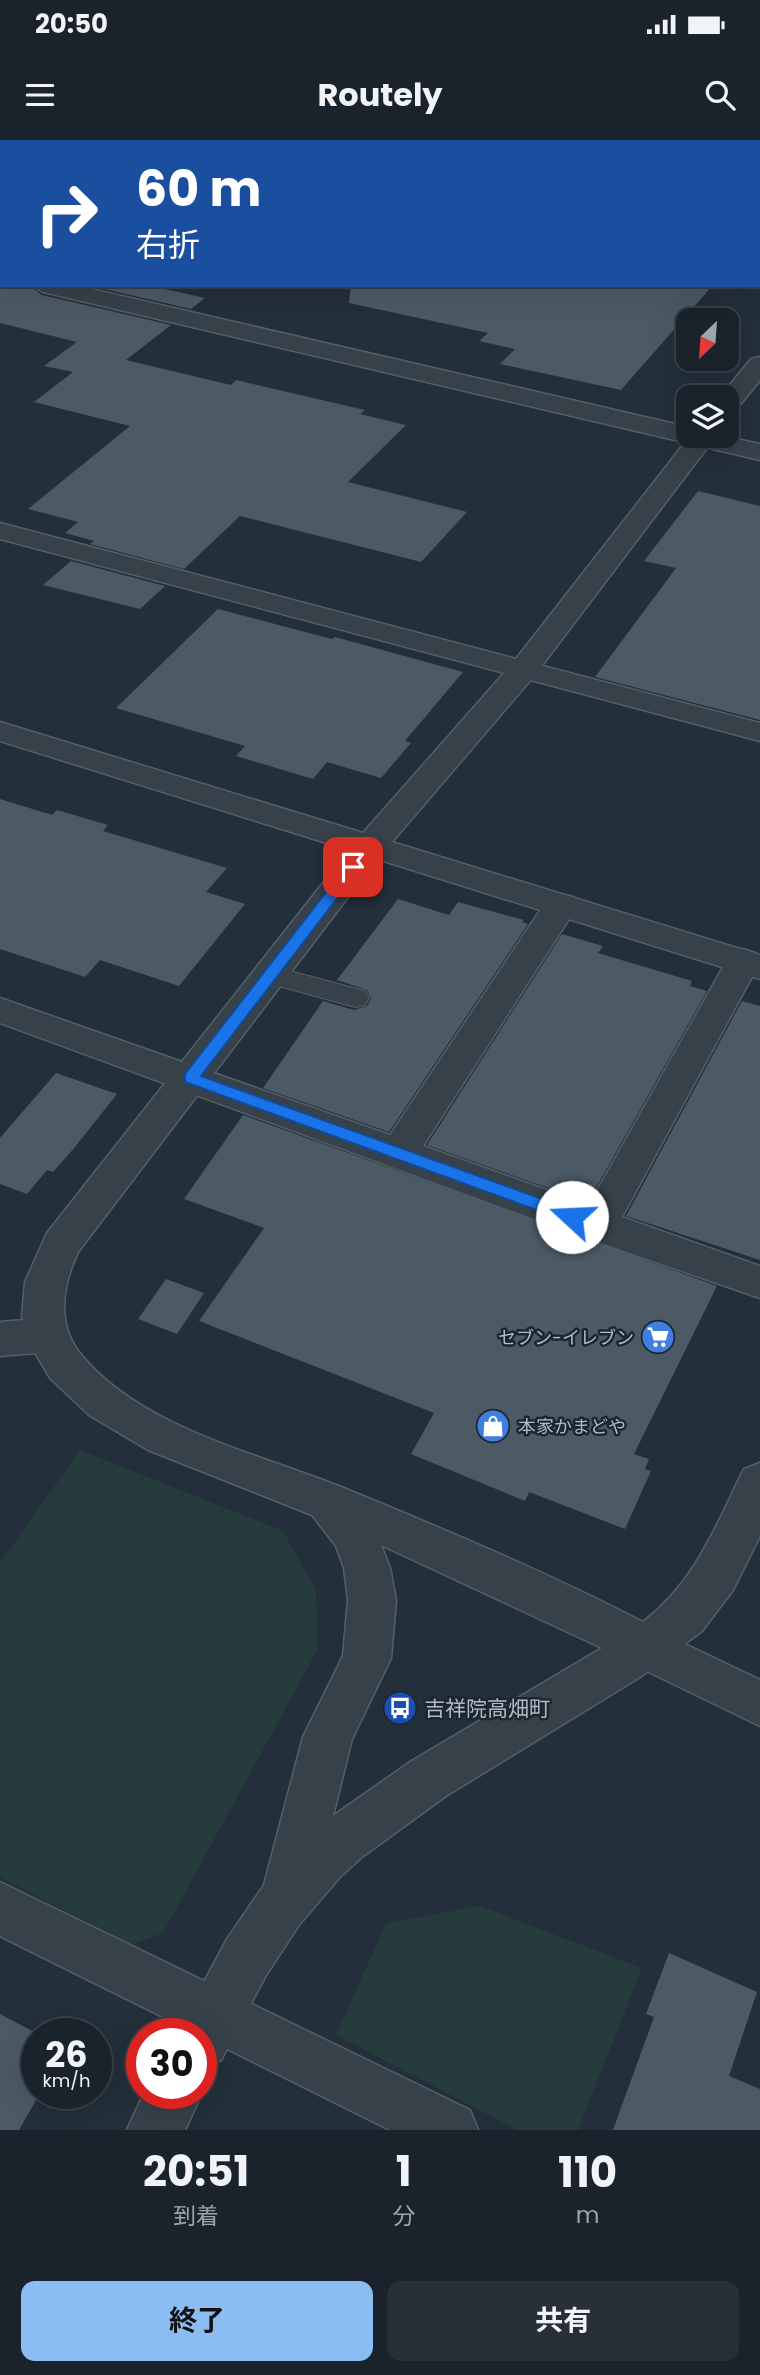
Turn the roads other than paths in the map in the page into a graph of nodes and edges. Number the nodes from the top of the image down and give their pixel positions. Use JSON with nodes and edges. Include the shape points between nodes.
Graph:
{"nodes":[{"id":1,"x":52,"y":287,"type":"edge"},
{"id":2,"x":760,"y":364,"type":"edge"},
{"id":3,"x":739,"y":390,"type":"edge"},
{"id":4,"x":676,"y":432,"type":"edge"},
{"id":5,"x":739,"y":447,"type":"edge"},
{"id":6,"x":686,"y":448,"type":"edge"},
{"id":7,"x":760,"y":452,"type":"edge"},
{"id":8,"x":0,"y":531,"type":"edge"},
{"id":9,"x":523,"y":670,"type":"junction"},
{"id":10,"x":0,"y":731,"type":"edge"},
{"id":11,"x":760,"y":732,"type":"edge"},
{"id":12,"x":370,"y":846,"type":"junction"},
{"id":13,"x":561,"y":905,"type":"junction"},
{"id":14,"x":751,"y":964,"type":"edge"},
{"id":15,"x":271,"y":975,"type":"junction"},
{"id":16,"x":355,"y":998,"type":"dead end"},
{"id":17,"x":0,"y":1010,"type":"edge"},
{"id":18,"x":191,"y":1078,"type":"junction"},
{"id":19,"x":398,"y":1154,"type":"junction"},
{"id":20,"x":597,"y":1226,"type":"junction"},
{"id":21,"x":760,"y":1282,"type":"edge"},
{"id":22,"x":47,"y":1335,"type":"junction"},
{"id":23,"x":0,"y":1339,"type":"edge"},
{"id":24,"x":760,"y":1482,"type":"edge"},
{"id":25,"x":327,"y":1501,"type":"junction"},
{"id":26,"x":645,"y":1647,"type":"junction"},
{"id":27,"x":760,"y":1704,"type":"edge"},
{"id":28,"x":288,"y":1893,"type":"junction"},
{"id":29,"x":0,"y":1908,"type":"edge"},
{"id":30,"x":192,"y":2018,"type":"edge"},
{"id":31,"x":213,"y":2018,"type":"edge"},
{"id":32,"x":217,"y":2031,"type":"edge"},
{"id":33,"x":166,"y":2109,"type":"edge"},
{"id":34,"x":155,"y":2130,"type":"edge"},
{"id":35,"x":450,"y":2130,"type":"edge"}],
"edges":[{"from":1,"to":4,"type":"street"},
{"from":2,"to":3,"type":"street"},
{"from":5,"to":7,"type":"street"},
{"from":6,"to":9,"type":"street"},
{"from":8,"to":9,"type":"street"},
{"from":9,"to":11,"type":"street"},
{"from":9,"to":12,"type":"street"},
{"from":10,"to":12,"type":"street"},
{"from":12,"to":13,"type":"street"},
{"from":12,"to":15,"type":"street"},
{"from":13,"to":14,"type":"street"},
{"from":13,"to":19,"type":"street"},
{"from":14,"to":20,"type":"street"},
{"from":15,"to":16,"type":"lane"},
{"from":15,"to":18,"type":"street"},
{"from":17,"to":18,"type":"street"},
{"from":18,"to":19,"type":"street"},
{"from":18,"to":22,"type":"street","via":[[61,1244],[40,1299]]},
{"from":19,"to":20,"type":"street"},
{"from":20,"to":21,"type":"street"},
{"from":22,"to":23,"type":"street"},
{"from":22,"to":25,"type":"street","via":[[80,1382],[111,1408],[159,1434]]},
{"from":24,"to":26,"type":"street","via":[[728,1557],[695,1606]]},
{"from":25,"to":26,"type":"street","via":[[582,1614]]},
{"from":25,"to":28,"type":"street","via":[[355,1536],[367,1568],[372,1600],[367,1658],[328,1737]]},
{"from":26,"to":27,"type":"street"},
{"from":26,"to":28,"type":"street","via":[[401,1795],[342,1840]]},
{"from":28,"to":31,"type":"street"},
{"from":29,"to":30,"type":"street"},
{"from":32,"to":35,"type":"street"},
{"from":33,"to":34,"type":"street"}]}
